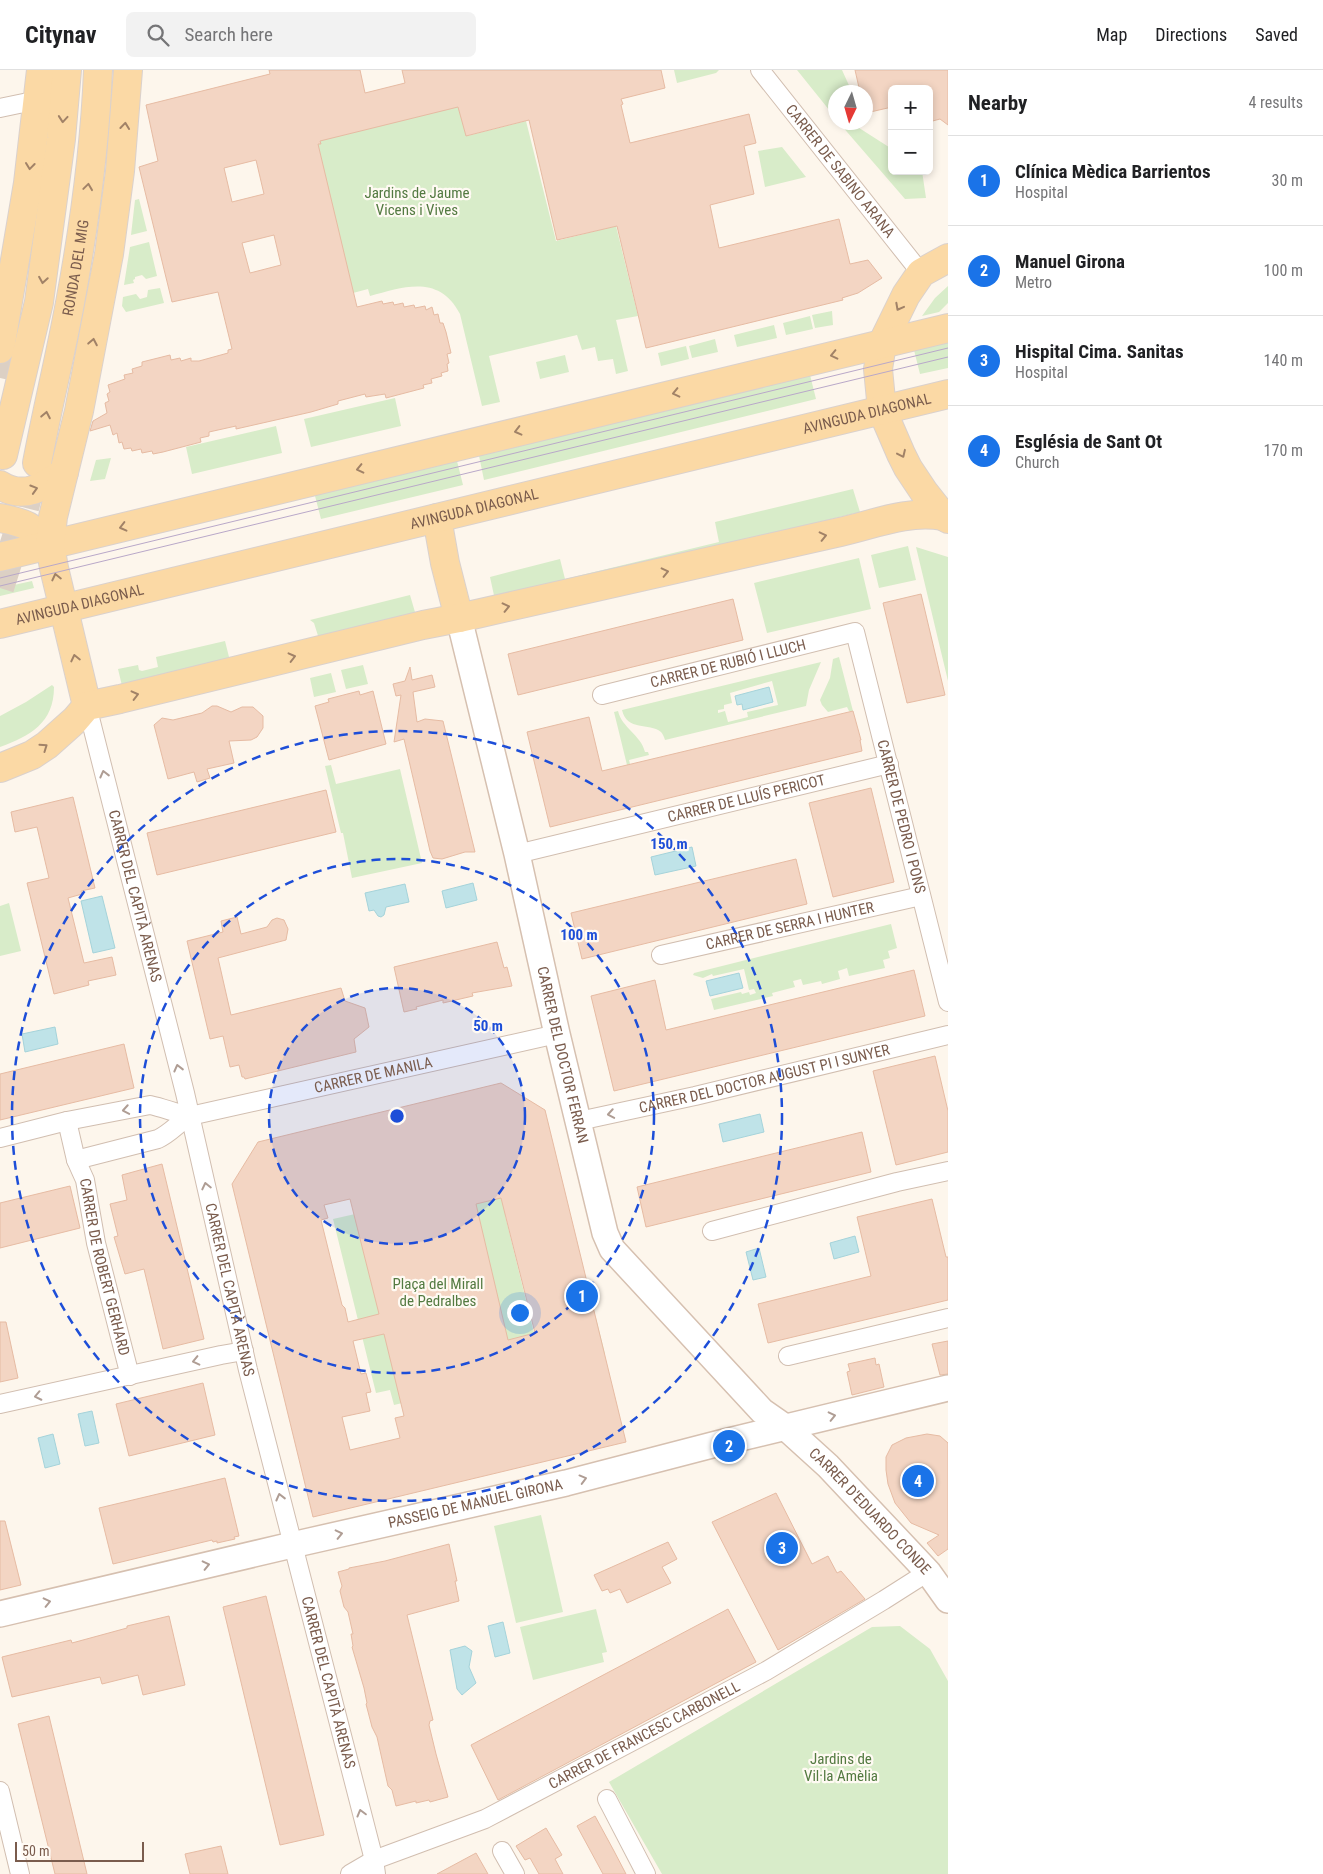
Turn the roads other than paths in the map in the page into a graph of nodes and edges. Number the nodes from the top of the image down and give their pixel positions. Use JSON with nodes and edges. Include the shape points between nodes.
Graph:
{"nodes":[{"id":1,"x":41,"y":70,"type":"edge"},
{"id":2,"x":67,"y":70,"type":"edge"},
{"id":3,"x":98,"y":70,"type":"edge"},
{"id":4,"x":104,"y":70,"type":"edge"},
{"id":5,"x":128,"y":70,"type":"edge"},
{"id":6,"x":760,"y":70,"type":"edge"},
{"id":7,"x":38,"y":100,"type":"junction"},
{"id":8,"x":97,"y":102,"type":"junction"},
{"id":9,"x":0,"y":108,"type":"edge"},
{"id":10,"x":948,"y":258,"type":"edge"},
{"id":11,"x":920,"y":273,"type":"junction"},
{"id":12,"x":948,"y":328,"type":"edge"},
{"id":13,"x":882,"y":344,"type":"junction"},
{"id":14,"x":0,"y":349,"type":"tunnel mouth"},
{"id":15,"x":948,"y":394,"type":"edge"},
{"id":16,"x":882,"y":410,"type":"junction"},
{"id":17,"x":4,"y":455,"type":"dead end"},
{"id":18,"x":36,"y":463,"type":"tunnel mouth"},
{"id":19,"x":64,"y":472,"type":"junction"},
{"id":20,"x":0,"y":485,"type":"edge"},
{"id":21,"x":0,"y":518,"type":"edge"},
{"id":22,"x":437,"y":518,"type":"junction"},
{"id":23,"x":946,"y":518,"type":"edge"},
{"id":24,"x":50,"y":545,"type":"junction"},
{"id":25,"x":0,"y":557,"type":"edge"},
{"id":26,"x":64,"y":608,"type":"junction"},
{"id":27,"x":459,"y":618,"type":"junction"},
{"id":28,"x":0,"y":624,"type":"edge"},
{"id":29,"x":855,"y":632,"type":"joint"},
{"id":30,"x":602,"y":695,"type":"dead end"},
{"id":31,"x":87,"y":706,"type":"junction"},
{"id":32,"x":889,"y":764,"type":"junction"},
{"id":33,"x":0,"y":768,"type":"edge"},
{"id":34,"x":517,"y":854,"type":"junction"},
{"id":35,"x":920,"y":896,"type":"junction"},
{"id":36,"x":661,"y":955,"type":"dead end"},
{"id":37,"x":948,"y":1002,"type":"edge"},
{"id":38,"x":557,"y":1034,"type":"junction"},
{"id":39,"x":948,"y":1035,"type":"edge"},
{"id":40,"x":190,"y":1116,"type":"junction"},
{"id":41,"x":579,"y":1120,"type":"junction"},
{"id":42,"x":66,"y":1121,"type":"junction"},
{"id":43,"x":0,"y":1138,"type":"edge"},
{"id":44,"x":76,"y":1160,"type":"junction"},
{"id":45,"x":948,"y":1171,"type":"edge"},
{"id":46,"x":712,"y":1231,"type":"dead end"},
{"id":47,"x":948,"y":1318,"type":"edge"},
{"id":48,"x":244,"y":1352,"type":"junction"},
{"id":49,"x":788,"y":1356,"type":"dead end"},
{"id":50,"x":130,"y":1376,"type":"junction"},
{"id":51,"x":948,"y":1388,"type":"edge"},
{"id":52,"x":0,"y":1404,"type":"edge"},
{"id":53,"x":785,"y":1427,"type":"junction"},
{"id":54,"x":292,"y":1545,"type":"junction"},
{"id":55,"x":928,"y":1572,"type":"junction"},
{"id":56,"x":948,"y":1600,"type":"edge"},
{"id":57,"x":0,"y":1614,"type":"edge"},
{"id":58,"x":0,"y":1791,"type":"edge"},
{"id":59,"x":607,"y":1799,"type":"dead end"},
{"id":60,"x":502,"y":1851,"type":"dead end"},
{"id":61,"x":375,"y":1867,"type":"edge"},
{"id":62,"x":20,"y":1874,"type":"edge"},
{"id":63,"x":350,"y":1874,"type":"edge"},
{"id":64,"x":515,"y":1874,"type":"edge"},
{"id":65,"x":646,"y":1874,"type":"edge"}],
"edges":[{"from":1,"to":7,"type":"main road"},
{"from":2,"to":17,"type":"main road","name":"RONDA DEL MIG","one_way":true,"via":[[40,302]]},
{"from":3,"to":8,"type":"main road","name":"RONDA DEL MIG"},
{"from":4,"to":8,"type":"main road"},
{"from":19,"to":5,"type":"main road","one_way":true,"via":[[109,254]]},
{"from":6,"to":11,"type":"street","name":"CARRER DE SABINO ARANA"},
{"from":7,"to":9,"type":"street"},
{"from":7,"to":14,"type":"main road","one_way":true,"via":[[28,183]]},
{"from":18,"to":8,"type":"main road","name":"RONDA DEL MIG","one_way":true,"via":[[71,294]]},
{"from":10,"to":11,"type":"main road"},
{"from":11,"to":13,"type":"main road","one_way":true},
{"from":12,"to":13,"type":"main road"},
{"from":13,"to":16,"type":"main road","via":[[878,369]]},
{"from":13,"to":24,"type":"main road","one_way":true},
{"from":15,"to":16,"type":"main road","name":"AVINGUDA DIAGONAL"},
{"from":16,"to":22,"type":"main road","name":"AVINGUDA DIAGONAL"},
{"from":16,"to":23,"type":"main road","one_way":true,"via":[[908,468]]},
{"from":20,"to":19,"type":"main road","one_way":true,"via":[[26,492],[43,486]]},
{"from":19,"to":24,"type":"main road"},
{"from":21,"to":24,"type":"main road","via":[[27,524]]},
{"from":22,"to":26,"type":"main road","name":"AVINGUDA DIAGONAL"},
{"from":22,"to":27,"type":"main road"},
{"from":27,"to":23,"type":"main road","one_way":true,"via":[[901,516],[921,514]]},
{"from":24,"to":25,"type":"main road"},
{"from":26,"to":24,"type":"main road","one_way":true},
{"from":26,"to":28,"type":"main road","name":"AVINGUDA DIAGONAL"},
{"from":31,"to":26,"type":"main road","one_way":true},
{"from":31,"to":27,"type":"main road","one_way":true},
{"from":27,"to":34,"type":"street","name":"CARRER DEL DOCTOR FERRAN"},
{"from":29,"to":30,"type":"street","name":"CARRER DE RUBIÓ I LLUCH"},
{"from":29,"to":32,"type":"street","name":"CARRER DE PEDRO I PONS"},
{"from":33,"to":31,"type":"main road","one_way":true,"via":[[47,745]]},
{"from":40,"to":31,"type":"street","name":"CARRER DEL CAPITÀ ARENAS","one_way":true},
{"from":32,"to":34,"type":"street","name":"CARRER DE LLUÍS PERICOT"},
{"from":32,"to":35,"type":"street","name":"CARRER DE PEDRO I PONS"},
{"from":34,"to":38,"type":"street","name":"CARRER DEL DOCTOR FERRAN"},
{"from":35,"to":36,"type":"street","name":"CARRER DE SERRA I HUNTER"},
{"from":35,"to":37,"type":"street","name":"CARRER DE PEDRO I PONS"},
{"from":38,"to":40,"type":"street","name":"CARRER DE MANILA"},
{"from":38,"to":41,"type":"street","name":"CARRER DEL DOCTOR FERRAN"},
{"from":39,"to":41,"type":"street","name":"CARRER DEL DOCTOR AUGUST PI I SUNYER","one_way":true,"via":[[695,1096]]},
{"from":40,"to":42,"type":"street","name":"CARRER DE MANILA","one_way":true,"via":[[150,1105]]},
{"from":40,"to":44,"type":"street","name":"CARRER DE MANILA","via":[[158,1140]]},
{"from":48,"to":40,"type":"street","name":"CARRER DEL CAPITÀ ARENAS","one_way":true},
{"from":41,"to":53,"type":"street","name":"CARRER DEL DOCTOR FERRAN","via":[[605,1233],[612,1249],[762,1410]]},
{"from":42,"to":43,"type":"street","name":"CARRER DE MANILA"},
{"from":42,"to":44,"type":"street","name":"CARRER DE ROBERT GERHARD"},
{"from":44,"to":50,"type":"street","name":"CARRER DE ROBERT GERHARD","via":[[85,1180],[96,1243]]},
{"from":45,"to":46,"type":"street"},
{"from":47,"to":49,"type":"street"},
{"from":48,"to":50,"type":"street","one_way":true},
{"from":54,"to":48,"type":"street","name":"CARRER DEL CAPITÀ ARENAS","one_way":true},
{"from":50,"to":52,"type":"street","one_way":true},
{"from":53,"to":51,"type":"street","name":"PASSEIG DE MANUEL GIRONA","one_way":true},
{"from":54,"to":53,"type":"street","name":"PASSEIG DE MANUEL GIRONA","one_way":true,"via":[[566,1483]]},
{"from":53,"to":55,"type":"street","name":"CARRER D'EDUARDO CONDE","via":[[828,1466]]},
{"from":57,"to":54,"type":"street","name":"PASSEIG DE MANUEL GIRONA","one_way":true},
{"from":61,"to":54,"type":"street","name":"CARRER DEL CAPITÀ ARENAS","one_way":true},
{"from":55,"to":56,"type":"street","name":"CARRER D'EDUARDO CONDE"},
{"from":55,"to":61,"type":"street","name":"CARRER DE FRANCESC CARBONELL","via":[[766,1671],[485,1819]]},
{"from":58,"to":62,"type":"street"},
{"from":59,"to":65,"type":"street"},
{"from":60,"to":64,"type":"street"},
{"from":61,"to":63,"type":"street","name":"CARRER DE FRANCESC CARBONELL"}]}
